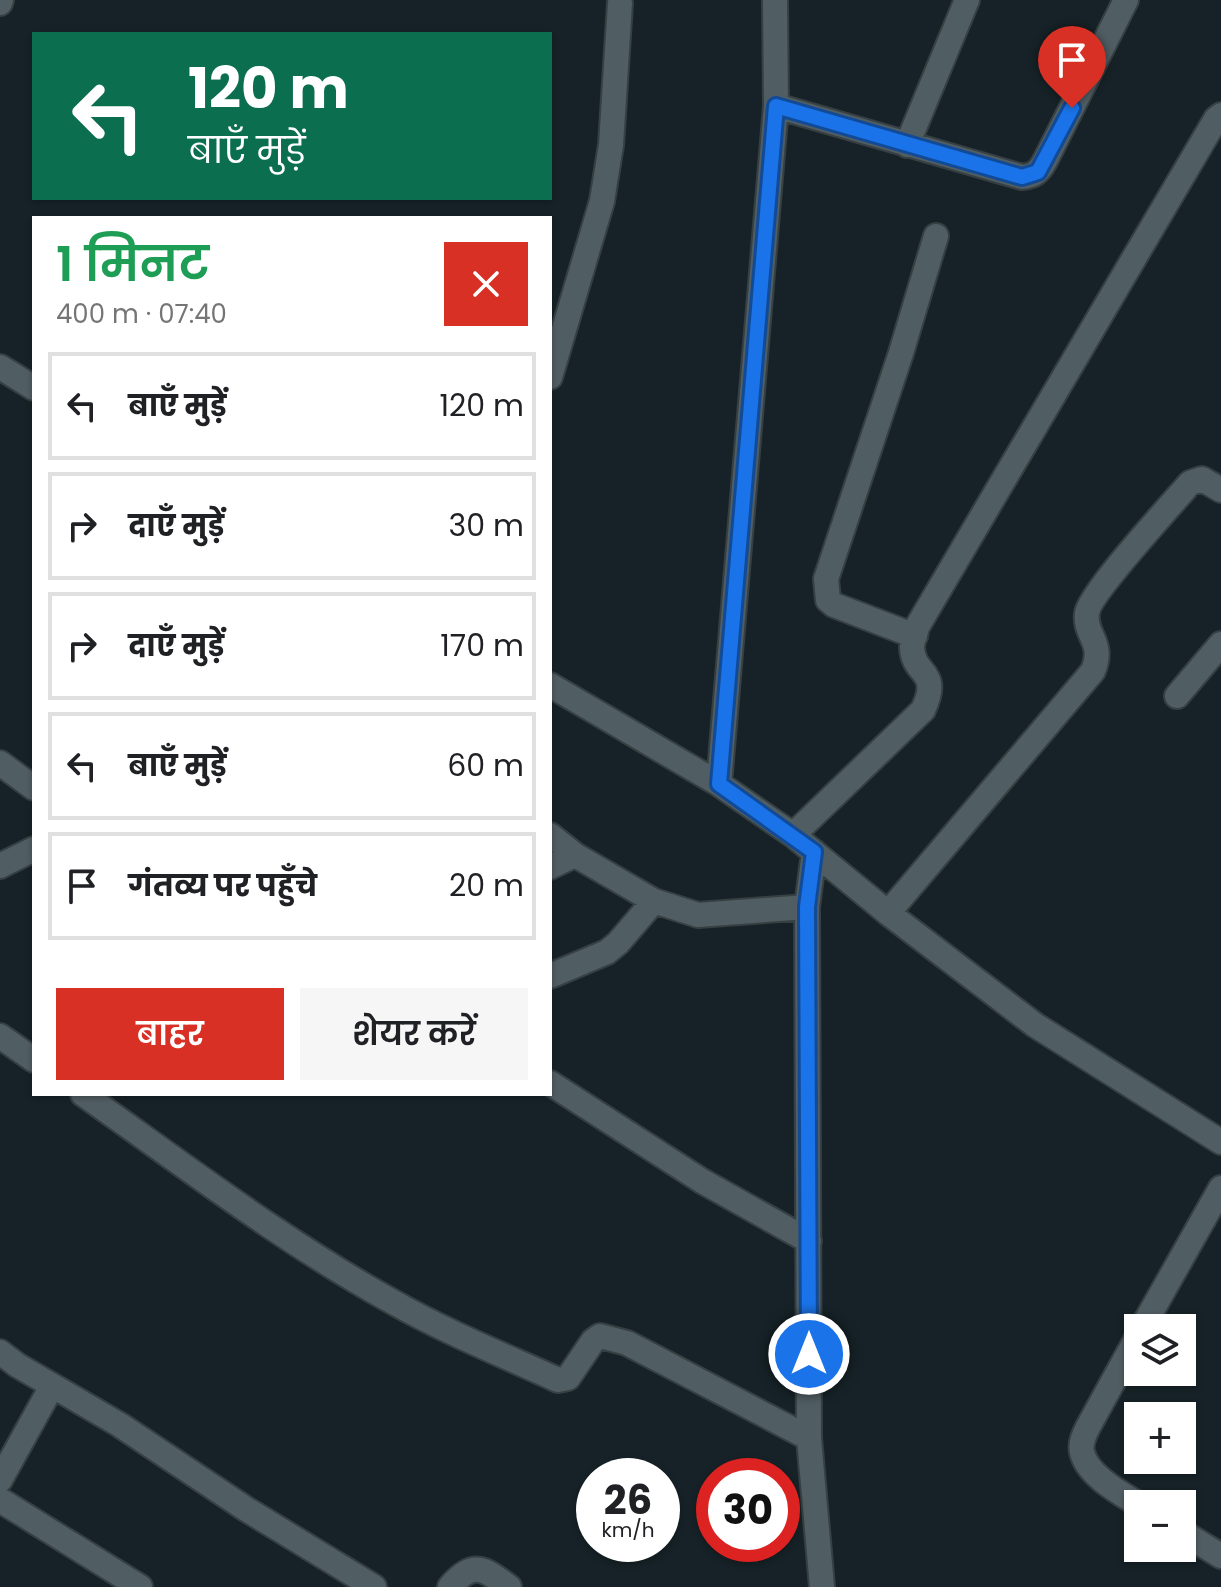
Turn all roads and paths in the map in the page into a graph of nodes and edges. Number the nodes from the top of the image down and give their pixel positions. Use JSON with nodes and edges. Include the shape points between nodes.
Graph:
{"nodes":[{"id":1,"x":775,"y":0,"type":"edge"},
{"id":2,"x":967,"y":0,"type":"edge"},
{"id":3,"x":1126,"y":0,"type":"edge"},
{"id":4,"x":620,"y":3,"type":"dead end"},
{"id":5,"x":776,"y":106,"type":"junction"},
{"id":6,"x":1221,"y":115,"type":"edge"},
{"id":7,"x":907,"y":145,"type":"junction"},
{"id":8,"x":936,"y":236,"type":"dead end"},
{"id":9,"x":0,"y":367,"type":"edge"},
{"id":10,"x":552,"y":370,"type":"edge"},
{"id":11,"x":32,"y":387,"type":"edge"},
{"id":12,"x":1221,"y":490,"type":"edge"},
{"id":13,"x":915,"y":636,"type":"junction"},
{"id":14,"x":1221,"y":644,"type":"edge"},
{"id":15,"x":552,"y":686,"type":"edge"},
{"id":16,"x":1177,"y":696,"type":"dead end"},
{"id":17,"x":0,"y":763,"type":"edge"},
{"id":18,"x":719,"y":784,"type":"junction"},
{"id":19,"x":32,"y":787,"type":"edge"},
{"id":20,"x":793,"y":835,"type":"junction"},
{"id":21,"x":552,"y":837,"type":"edge"},
{"id":22,"x":32,"y":850,"type":"edge"},
{"id":23,"x":814,"y":852,"type":"junction"},
{"id":24,"x":575,"y":855,"type":"junction"},
{"id":25,"x":0,"y":866,"type":"edge"},
{"id":26,"x":552,"y":866,"type":"edge"},
{"id":27,"x":654,"y":901,"type":"junction"},
{"id":28,"x":807,"y":907,"type":"junction"},
{"id":29,"x":888,"y":913,"type":"junction"},
{"id":30,"x":552,"y":975,"type":"edge"},
{"id":31,"x":0,"y":1036,"type":"edge"},
{"id":32,"x":32,"y":1059,"type":"edge"},
{"id":33,"x":552,"y":1084,"type":"edge"},
{"id":34,"x":86,"y":1096,"type":"edge"},
{"id":35,"x":1219,"y":1136,"type":"edge"},
{"id":36,"x":1221,"y":1188,"type":"edge"},
{"id":37,"x":809,"y":1241,"type":"junction"},
{"id":38,"x":1150,"y":1314,"type":"edge"},
{"id":39,"x":0,"y":1352,"type":"edge"},
{"id":40,"x":1124,"y":1361,"type":"edge"},
{"id":41,"x":52,"y":1386,"type":"junction"},
{"id":42,"x":809,"y":1438,"type":"junction"},
{"id":43,"x":0,"y":1480,"type":"edge"},
{"id":44,"x":1124,"y":1494,"type":"edge"},
{"id":45,"x":0,"y":1500,"type":"edge"},
{"id":46,"x":1196,"y":1541,"type":"edge"},
{"id":47,"x":1221,"y":1556,"type":"edge"},
{"id":48,"x":140,"y":1587,"type":"edge"},
{"id":49,"x":374,"y":1587,"type":"edge"},
{"id":50,"x":450,"y":1587,"type":"edge"},
{"id":51,"x":509,"y":1587,"type":"edge"},
{"id":52,"x":822,"y":1587,"type":"edge"}],
"edges":[{"from":1,"to":5,"type":"street"},
{"from":2,"to":7,"type":"street"},
{"from":3,"to":7,"type":"street","via":[[1038,172],[1022,177]]},
{"from":4,"to":10,"type":"street","via":[[602,201]]},
{"from":5,"to":7,"type":"street"},
{"from":5,"to":18,"type":"street"},
{"from":6,"to":13,"type":"street"},
{"from":8,"to":13,"type":"street","via":[[826,579],[828,600],[834,605]]},
{"from":9,"to":11,"type":"street"},
{"from":12,"to":29,"type":"street","via":[[1202,479],[1190,483],[1099,590],[1087,613],[1097,644],[1093,671]]},
{"from":13,"to":20,"type":"street","via":[[912,646],[931,692],[923,710]]},
{"from":14,"to":16,"type":"street"},
{"from":15,"to":18,"type":"street"},
{"from":17,"to":19,"type":"street"},
{"from":18,"to":20,"type":"street"},
{"from":20,"to":23,"type":"street"},
{"from":21,"to":24,"type":"street"},
{"from":22,"to":25,"type":"street"},
{"from":23,"to":28,"type":"street"},
{"from":23,"to":29,"type":"street"},
{"from":24,"to":26,"type":"street"},
{"from":24,"to":27,"type":"street"},
{"from":27,"to":28,"type":"street","via":[[698,915]]},
{"from":27,"to":30,"type":"street","via":[[607,952]]},
{"from":28,"to":37,"type":"street"},
{"from":29,"to":35,"type":"street","via":[[1035,1025]]},
{"from":31,"to":32,"type":"street"},
{"from":33,"to":37,"type":"street","via":[[702,1181]]},
{"from":34,"to":42,"type":"street","via":[[347,1275],[446,1330],[558,1380],[568,1378],[593,1341],[610,1337]]},
{"from":36,"to":38,"type":"street"},
{"from":37,"to":42,"type":"street"},
{"from":39,"to":41,"type":"street"},
{"from":40,"to":44,"type":"street","via":[[1088,1427],[1081,1451],[1097,1474]]},
{"from":41,"to":43,"type":"street"},
{"from":41,"to":49,"type":"street"},
{"from":42,"to":52,"type":"street"},
{"from":45,"to":48,"type":"street"},
{"from":46,"to":47,"type":"street"},
{"from":50,"to":51,"type":"street","via":[[477,1568]]}]}
